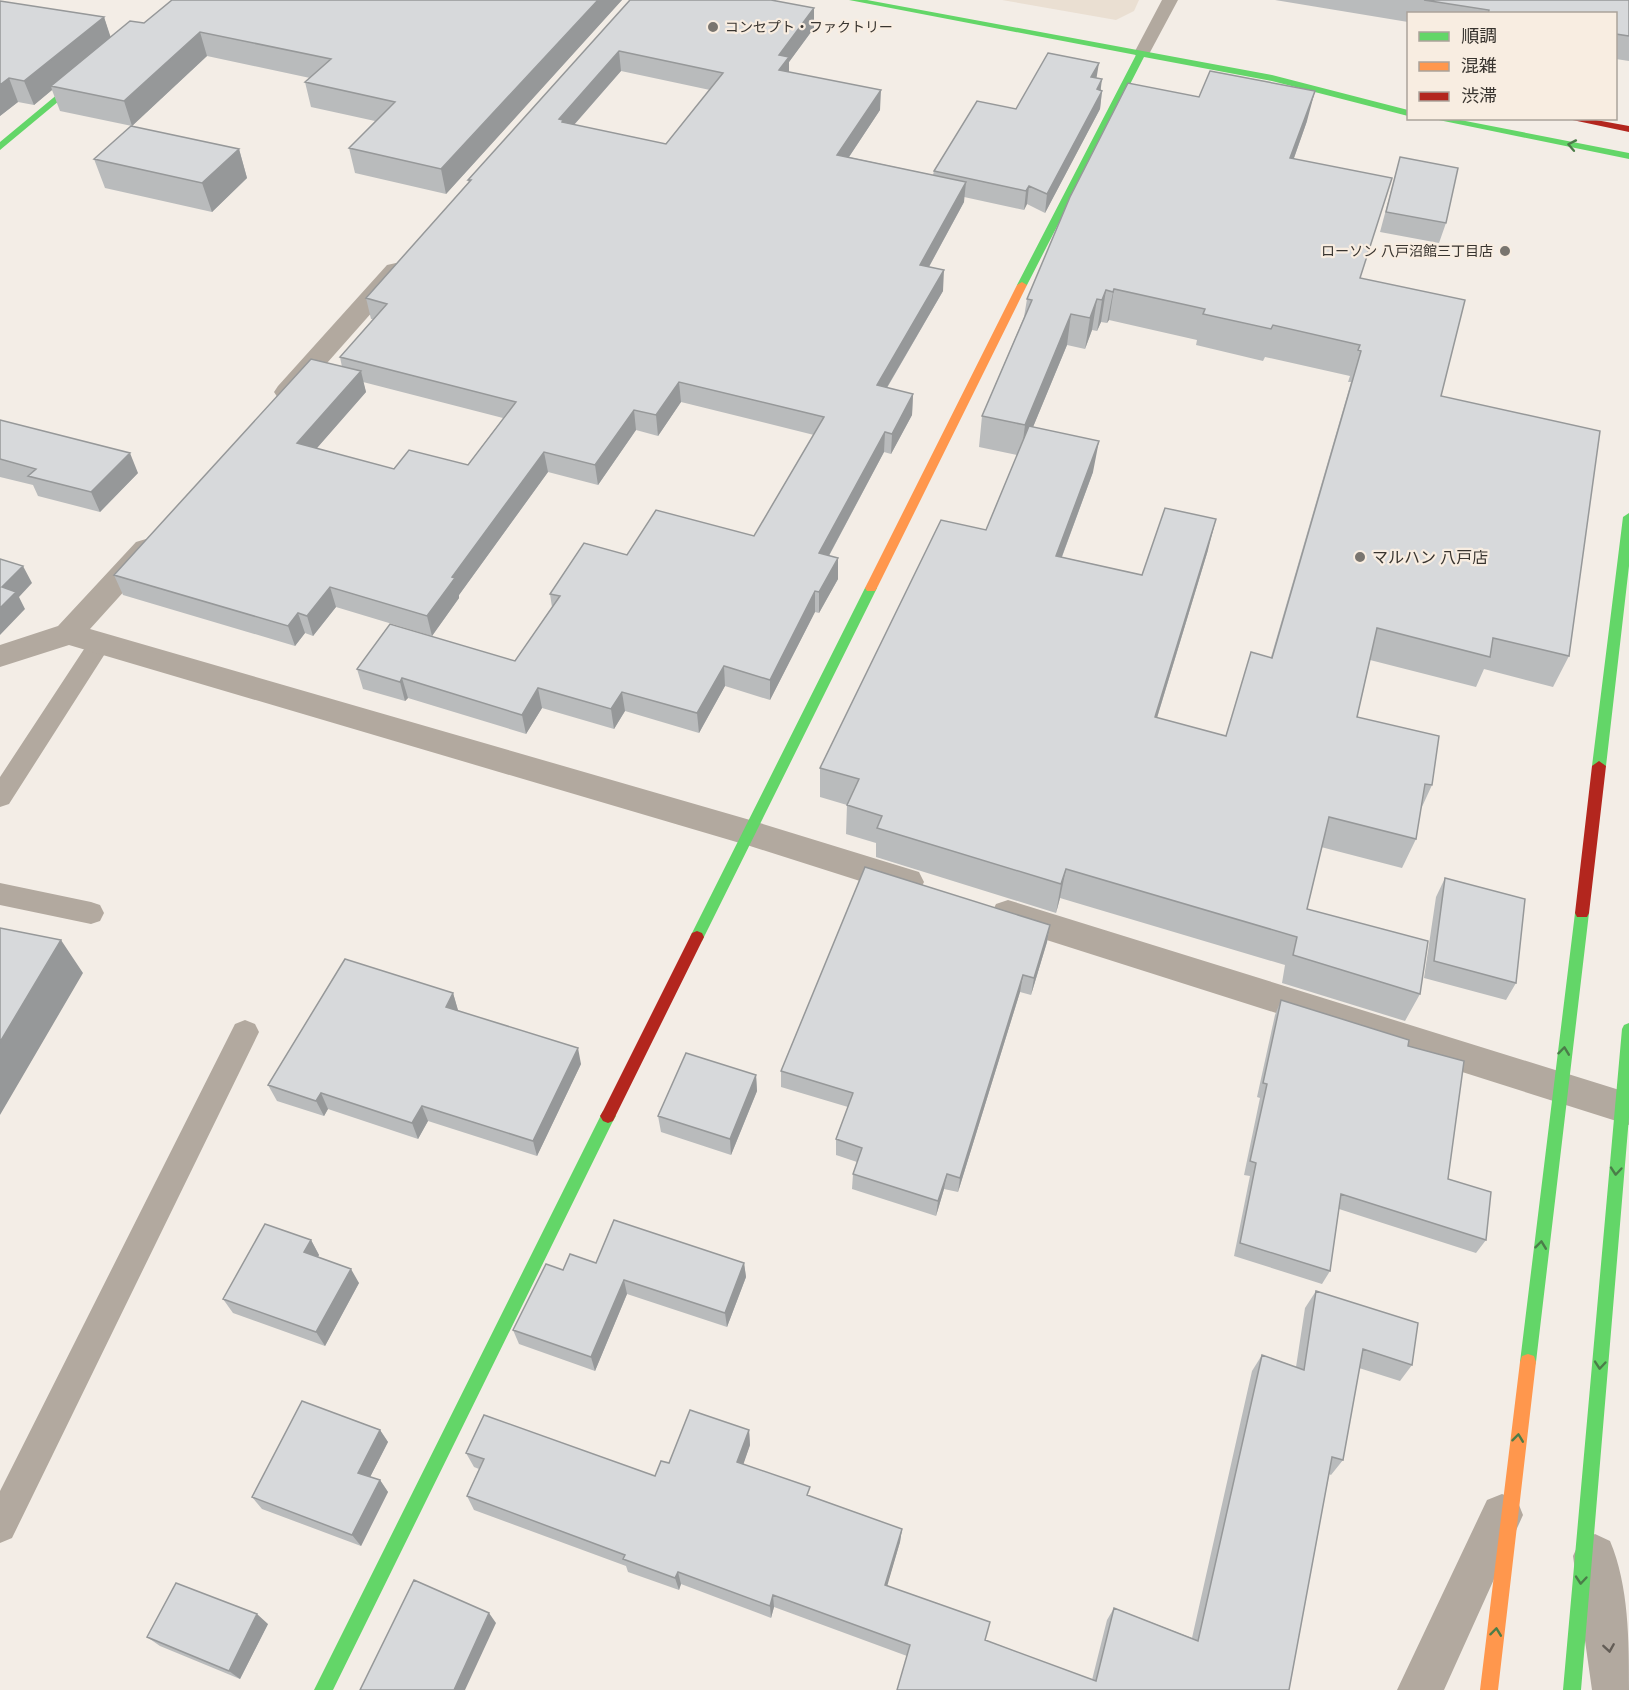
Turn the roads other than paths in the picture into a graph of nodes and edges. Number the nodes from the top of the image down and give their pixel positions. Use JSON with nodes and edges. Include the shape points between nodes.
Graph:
{"nodes":[{"id":1,"x":853,"y":0,"type":"edge"},
{"id":2,"x":1170,"y":0,"type":"edge"},
{"id":3,"x":1142,"y":53,"type":"junction"},
{"id":4,"x":105,"y":60,"type":"edge"},
{"id":5,"x":1272,"y":78,"type":"junction"},
{"id":6,"x":1363,"y":87,"type":"dead end"},
{"id":7,"x":1407,"y":113,"type":"edge"},
{"id":8,"x":1443,"y":120,"type":"edge"},
{"id":9,"x":1579,"y":120,"type":"edge"},
{"id":10,"x":1629,"y":129,"type":"edge"},
{"id":11,"x":0,"y":147,"type":"edge"},
{"id":12,"x":1629,"y":156,"type":"edge"},
{"id":13,"x":410,"y":255,"type":"edge"},
{"id":14,"x":275,"y":405,"type":"edge"},
{"id":15,"x":1629,"y":517,"type":"edge"},
{"id":16,"x":164,"y":528,"type":"edge"},
{"id":17,"x":69,"y":634,"type":"junction"},
{"id":18,"x":100,"y":643,"type":"junction"},
{"id":19,"x":0,"y":656,"type":"edge"},
{"id":20,"x":0,"y":797,"type":"edge"},
{"id":21,"x":750,"y":833,"type":"junction"},
{"id":22,"x":933,"y":891,"type":"edge"},
{"id":23,"x":0,"y":894,"type":"edge"},
{"id":24,"x":978,"y":905,"type":"edge"},
{"id":25,"x":91,"y":913,"type":"dead end"},
{"id":26,"x":1629,"y":1029,"type":"edge"},
{"id":27,"x":245,"y":1032,"type":"dead end"},
{"id":28,"x":1559,"y":1088,"type":"junction"},
{"id":29,"x":1625,"y":1108,"type":"edge"},
{"id":30,"x":1512,"y":1494,"type":"junction"},
{"id":31,"x":1587,"y":1507,"type":"junction"},
{"id":32,"x":0,"y":1526,"type":"edge"},
{"id":33,"x":323,"y":1690,"type":"edge"},
{"id":34,"x":1420,"y":1690,"type":"edge"},
{"id":35,"x":1489,"y":1690,"type":"edge"},
{"id":36,"x":1572,"y":1690,"type":"edge"},
{"id":37,"x":1616,"y":1690,"type":"edge"}],
"edges":[{"from":1,"to":3,"type":"street"},
{"from":2,"to":3,"type":"lane"},
{"from":3,"to":5,"type":"street"},
{"from":3,"to":21,"type":"street","via":[[1012,304]]},
{"from":4,"to":11,"type":"street"},
{"from":5,"to":6,"type":"street"},
{"from":5,"to":7,"type":"street"},
{"from":12,"to":8,"type":"street","one_way":true},
{"from":9,"to":10,"type":"street"},
{"from":13,"to":14,"type":"street"},
{"from":28,"to":15,"type":"street","one_way":true},
{"from":16,"to":17,"type":"street"},
{"from":17,"to":18,"type":"street"},
{"from":17,"to":19,"type":"street"},
{"from":18,"to":20,"type":"lane"},
{"from":18,"to":21,"type":"street"},
{"from":21,"to":22,"type":"street"},
{"from":21,"to":33,"type":"street"},
{"from":23,"to":25,"type":"lane"},
{"from":24,"to":28,"type":"street"},
{"from":26,"to":29,"type":"street"},
{"from":27,"to":32,"type":"lane"},
{"from":28,"to":29,"type":"street"},
{"from":30,"to":28,"type":"street","one_way":true},
{"from":29,"to":31,"type":"street","one_way":true},
{"from":30,"to":34,"type":"street"},
{"from":35,"to":30,"type":"street","one_way":true},
{"from":31,"to":36,"type":"street","one_way":true},
{"from":31,"to":37,"type":"street","one_way":true}]}
